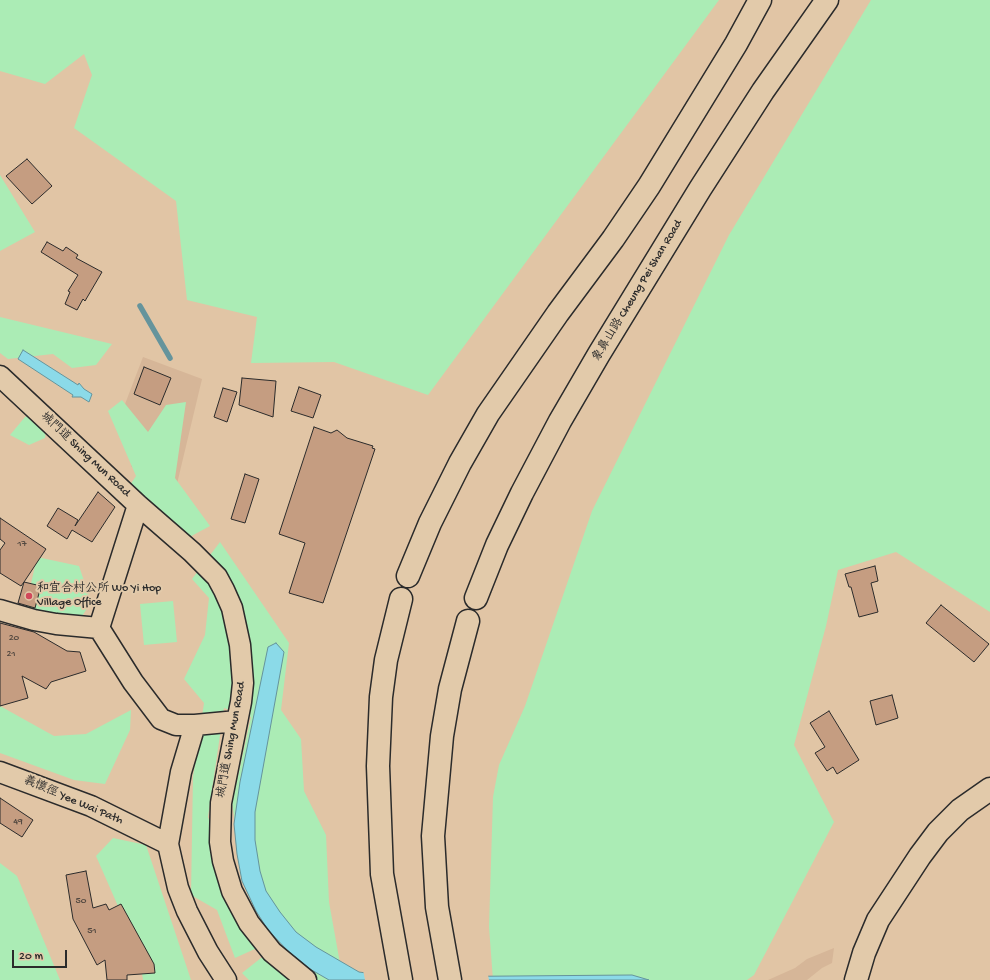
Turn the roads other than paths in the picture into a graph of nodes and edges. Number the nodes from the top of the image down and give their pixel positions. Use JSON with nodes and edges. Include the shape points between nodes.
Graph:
{"nodes":[{"id":1,"x":760,"y":0,"type":"edge"},
{"id":2,"x":827,"y":0,"type":"edge"},
{"id":3,"x":0,"y":376,"type":"edge"},
{"id":4,"x":138,"y":505,"type":"junction"},
{"id":5,"x":408,"y":576,"type":"dead end"},
{"id":6,"x":476,"y":598,"type":"dead end"},
{"id":7,"x":401,"y":599,"type":"dead end"},
{"id":8,"x":0,"y":610,"type":"edge"},
{"id":9,"x":468,"y":620,"type":"dead end"},
{"id":10,"x":99,"y":628,"type":"junction"},
{"id":11,"x":237,"y":721,"type":"junction"},
{"id":12,"x":195,"y":725,"type":"junction"},
{"id":13,"x":0,"y":772,"type":"edge"},
{"id":14,"x":990,"y":789,"type":"edge"},
{"id":15,"x":168,"y":844,"type":"junction"},
{"id":16,"x":226,"y":980,"type":"edge"},
{"id":17,"x":306,"y":980,"type":"edge"},
{"id":18,"x":401,"y":980,"type":"edge"},
{"id":19,"x":450,"y":980,"type":"edge"},
{"id":20,"x":856,"y":980,"type":"edge"}],
"edges":[{"from":1,"to":5,"type":"main road","via":[[728,57],[614,240],[558,313],[488,414],[430,523]]},
{"from":2,"to":6,"type":"main road","name":"象鼻山路 Cheung Pei Shan Road","via":[[763,91],[700,189],[595,361],[522,493],[488,565]]},
{"from":3,"to":4,"type":"street","name":"城門道 Shing Mun Road"},
{"from":4,"to":10,"type":"street"},
{"from":4,"to":11,"type":"street","name":"城門道 Shing Mun Road","via":[[192,552],[217,577],[224,590],[232,608],[242,664],[243,683]]},
{"from":7,"to":18,"type":"main road","via":[[386,660],[379,734],[382,874]]},
{"from":8,"to":10,"type":"street","via":[[34,620]]},
{"from":9,"to":19,"type":"main road","via":[[450,689],[442,736],[433,836],[437,907]]},
{"from":10,"to":12,"type":"street","via":[[133,682],[161,719],[176,725]]},
{"from":11,"to":12,"type":"street"},
{"from":11,"to":17,"type":"street","name":"城門道 Shing Mun Road","via":[[220,810],[220,842],[226,876],[239,907],[259,938],[284,964]]},
{"from":12,"to":15,"type":"street","via":[[181,772]]},
{"from":13,"to":15,"type":"street","name":"義懷徑 Yee Wai Path","via":[[90,806]]},
{"from":14,"to":20,"type":"main road","via":[[960,810],[938,832],[920,856],[878,920]]},
{"from":15,"to":16,"type":"street","via":[[178,888],[187,911]]}]}
